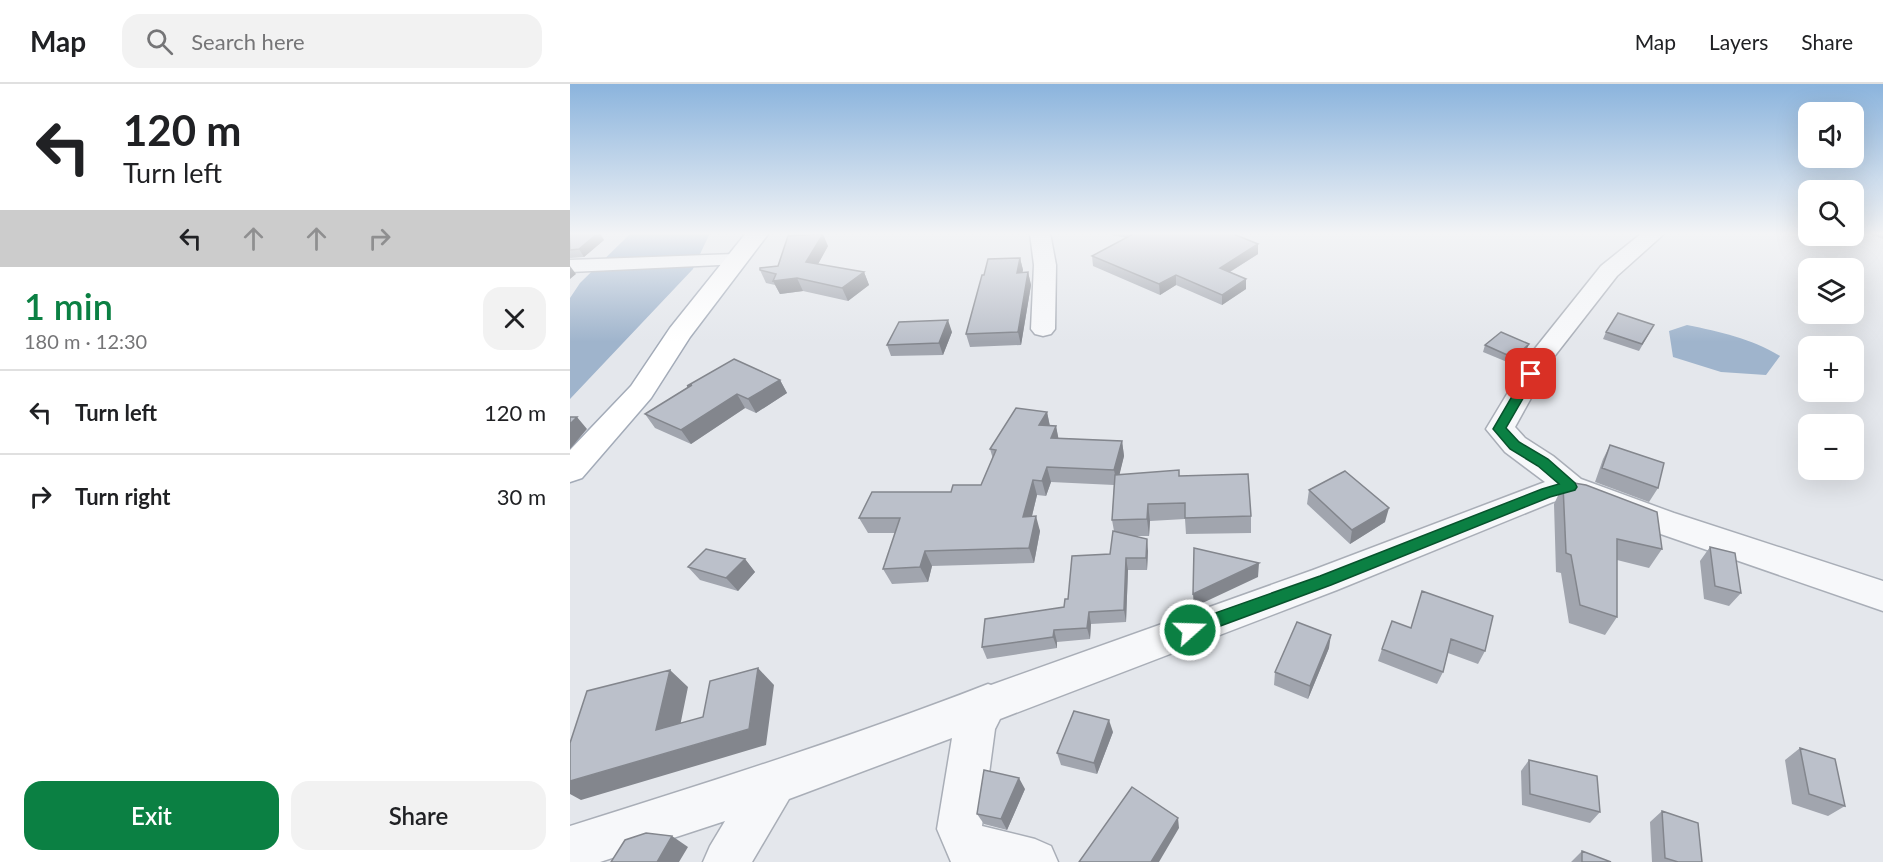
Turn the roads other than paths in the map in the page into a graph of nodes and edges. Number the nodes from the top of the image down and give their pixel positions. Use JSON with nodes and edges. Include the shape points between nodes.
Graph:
{"nodes":[{"id":1,"x":721,"y":269,"type":"edge"},
{"id":2,"x":1045,"y":269,"type":"edge"},
{"id":3,"x":1612,"y":269,"type":"edge"},
{"id":4,"x":1043,"y":329,"type":"dead end"},
{"id":5,"x":570,"y":470,"type":"edge"},
{"id":6,"x":1570,"y":487,"type":"junction"},
{"id":7,"x":1883,"y":596,"type":"edge"},
{"id":8,"x":988,"y":704,"type":"junction"},
{"id":9,"x":774,"y":783,"type":"junction"},
{"id":10,"x":570,"y":849,"type":"edge"},
{"id":11,"x":726,"y":862,"type":"edge"},
{"id":12,"x":1035,"y":862,"type":"edge"}],
"edges":[{"from":1,"to":5,"type":"main road","via":[[641,392]]},
{"from":2,"to":4,"type":"street"},
{"from":3,"to":6,"type":"street","via":[[1542,356],[1500,429]]},
{"from":6,"to":7,"type":"street"},
{"from":6,"to":8,"type":"street","via":[[1547,492],[1325,580]]},
{"from":8,"to":9,"type":"street"},
{"from":8,"to":12,"type":"street","via":[[975,724],[959,829],[967,846]]},
{"from":9,"to":10,"type":"street"},
{"from":9,"to":11,"type":"street"}]}
